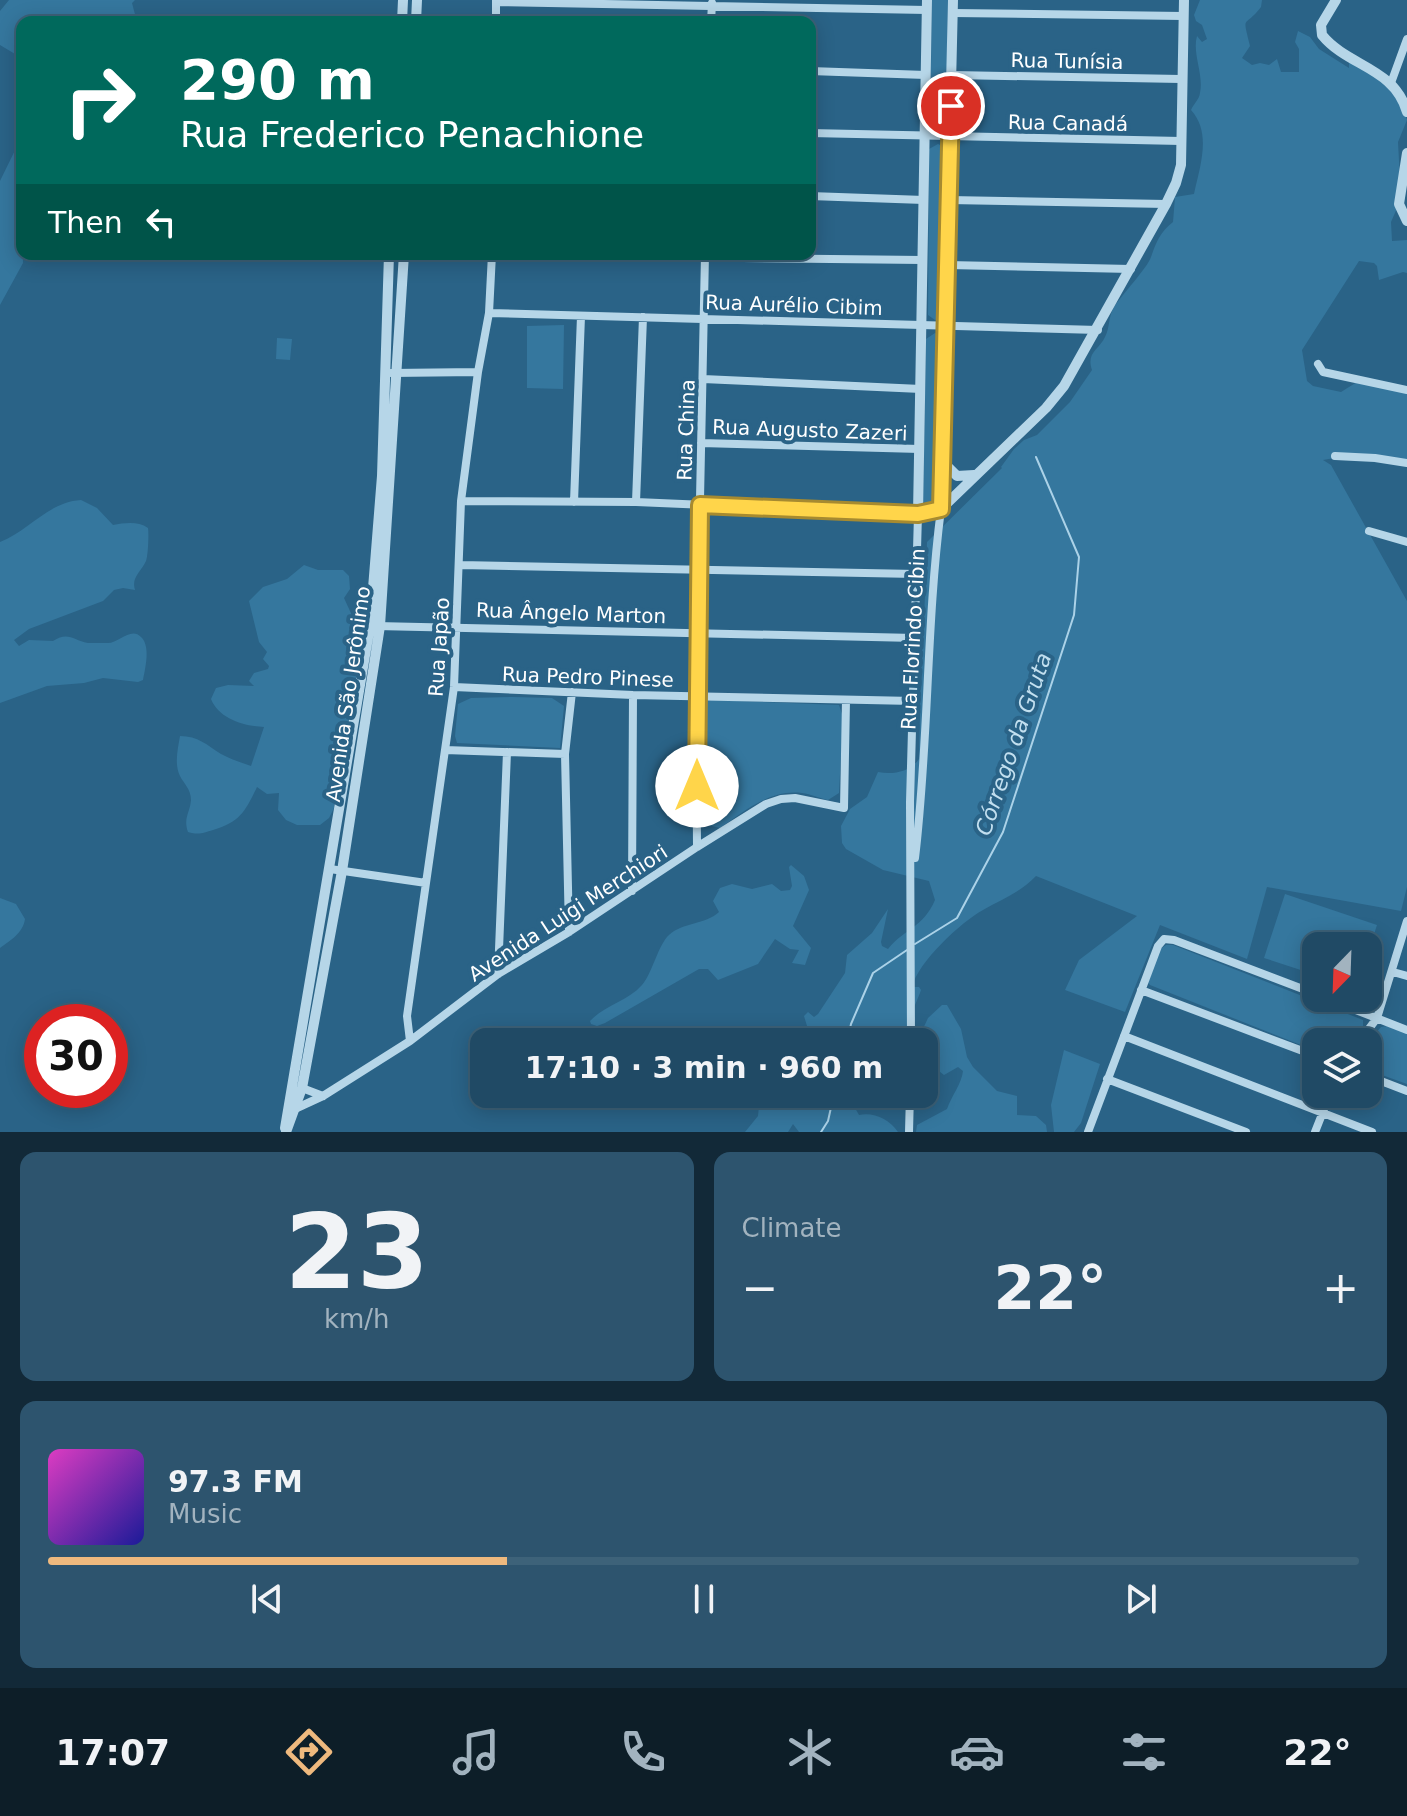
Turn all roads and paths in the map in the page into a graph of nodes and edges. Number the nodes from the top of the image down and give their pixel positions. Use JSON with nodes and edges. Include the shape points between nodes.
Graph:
{"nodes":[{"id":1,"x":953,"y":0,"type":"edge"},
{"id":2,"x":1184,"y":0,"type":"edge"},
{"id":3,"x":1336,"y":0,"type":"edge"},
{"id":4,"x":496,"y":1,"type":"edge"},
{"id":5,"x":712,"y":3,"type":"edge"},
{"id":6,"x":927,"y":5,"type":"edge"},
{"id":7,"x":953,"y":13,"type":"junction"},
{"id":8,"x":1183,"y":16,"type":"junction"},
{"id":9,"x":1407,"y":39,"type":"edge"},
{"id":10,"x":816,"y":71,"type":"edge"},
{"id":11,"x":926,"y":75,"type":"junction"},
{"id":12,"x":952,"y":75,"type":"junction"},
{"id":13,"x":1181,"y":79,"type":"junction"},
{"id":14,"x":1391,"y":83,"type":"junction"},
{"id":15,"x":1406,"y":106,"type":"edge"},
{"id":16,"x":816,"y":133,"type":"edge"},
{"id":17,"x":925,"y":136,"type":"junction"},
{"id":18,"x":950,"y":137,"type":"junction"},
{"id":19,"x":1181,"y":141,"type":"junction"},
{"id":20,"x":1407,"y":157,"type":"edge"},
{"id":21,"x":816,"y":196,"type":"edge"},
{"id":22,"x":924,"y":200,"type":"junction"},
{"id":23,"x":949,"y":200,"type":"junction"},
{"id":24,"x":1166,"y":204,"type":"junction"},
{"id":25,"x":1406,"y":219,"type":"edge"},
{"id":26,"x":816,"y":258,"type":"edge"},
{"id":27,"x":389,"y":260,"type":"edge"},
{"id":28,"x":403,"y":260,"type":"edge"},
{"id":29,"x":492,"y":260,"type":"edge"},
{"id":30,"x":705,"y":260,"type":"edge"},
{"id":31,"x":923,"y":260,"type":"junction"},
{"id":32,"x":948,"y":265,"type":"junction"},
{"id":33,"x":1131,"y":269,"type":"junction"},
{"id":34,"x":489,"y":313,"type":"junction"},
{"id":35,"x":581,"y":316,"type":"junction"},
{"id":36,"x":643,"y":317,"type":"junction"},
{"id":37,"x":704,"y":318,"type":"junction"},
{"id":38,"x":923,"y":325,"type":"junction"},
{"id":39,"x":946,"y":326,"type":"junction"},
{"id":40,"x":1098,"y":330,"type":"junction"},
{"id":41,"x":1318,"y":364,"type":"dead end"},
{"id":42,"x":478,"y":372,"type":"junction"},
{"id":43,"x":391,"y":373,"type":"junction"},
{"id":44,"x":703,"y":379,"type":"junction"},
{"id":45,"x":921,"y":389,"type":"junction"},
{"id":46,"x":1407,"y":390,"type":"edge"},
{"id":47,"x":701,"y":443,"type":"junction"},
{"id":48,"x":920,"y":449,"type":"junction"},
{"id":49,"x":1335,"y":456,"type":"dead end"},
{"id":50,"x":944,"y":463,"type":"junction"},
{"id":51,"x":1407,"y":463,"type":"edge"},
{"id":52,"x":976,"y":475,"type":"junction"},
{"id":53,"x":461,"y":501,"type":"junction"},
{"id":54,"x":574,"y":502,"type":"junction"},
{"id":55,"x":636,"y":502,"type":"junction"},
{"id":56,"x":700,"y":505,"type":"junction"},
{"id":57,"x":941,"y":509,"type":"junction"},
{"id":58,"x":918,"y":514,"type":"junction"},
{"id":59,"x":1369,"y":531,"type":"dead end"},
{"id":60,"x":1407,"y":542,"type":"edge"},
{"id":61,"x":460,"y":565,"type":"junction"},
{"id":62,"x":699,"y":568,"type":"junction"},
{"id":63,"x":916,"y":574,"type":"junction"},
{"id":64,"x":375,"y":626,"type":"junction"},
{"id":65,"x":456,"y":626,"type":"junction"},
{"id":66,"x":697,"y":633,"type":"junction"},
{"id":67,"x":915,"y":638,"type":"junction"},
{"id":68,"x":454,"y":687,"type":"junction"},
{"id":69,"x":572,"y":692,"type":"junction"},
{"id":70,"x":633,"y":695,"type":"junction"},
{"id":71,"x":696,"y":696,"type":"junction"},
{"id":72,"x":846,"y":700,"type":"junction"},
{"id":73,"x":913,"y":701,"type":"junction"},
{"id":74,"x":445,"y":750,"type":"junction"},
{"id":75,"x":507,"y":752,"type":"junction"},
{"id":76,"x":565,"y":754,"type":"junction"},
{"id":77,"x":350,"y":768,"type":"junction"},
{"id":78,"x":697,"y":847,"type":"junction"},
{"id":79,"x":330,"y":869,"type":"junction"},
{"id":80,"x":342,"y":871,"type":"junction"},
{"id":81,"x":426,"y":883,"type":"junction"},
{"id":82,"x":632,"y":891,"type":"junction"},
{"id":83,"x":911,"y":895,"type":"junction"},
{"id":84,"x":1407,"y":924,"type":"edge"},
{"id":85,"x":569,"y":932,"type":"junction"},
{"id":86,"x":1393,"y":972,"type":"junction"},
{"id":87,"x":498,"y":974,"type":"junction"},
{"id":88,"x":1407,"y":976,"type":"edge"},
{"id":89,"x":1302,"y":989,"type":"edge"},
{"id":90,"x":1141,"y":990,"type":"junction"},
{"id":91,"x":1361,"y":1012,"type":"edge"},
{"id":92,"x":1377,"y":1018,"type":"junction"},
{"id":93,"x":911,"y":1028,"type":"edge"},
{"id":94,"x":1370,"y":1028,"type":"edge"},
{"id":95,"x":1407,"y":1030,"type":"edge"},
{"id":96,"x":1124,"y":1036,"type":"junction"},
{"id":97,"x":410,"y":1041,"type":"junction"},
{"id":98,"x":1302,"y":1051,"type":"edge"},
{"id":99,"x":294,"y":1068,"type":"junction"},
{"id":100,"x":1107,"y":1079,"type":"junction"},
{"id":101,"x":1382,"y":1081,"type":"edge"},
{"id":102,"x":302,"y":1088,"type":"junction"},
{"id":103,"x":1407,"y":1091,"type":"edge"},
{"id":104,"x":323,"y":1096,"type":"junction"},
{"id":105,"x":297,"y":1108,"type":"junction"},
{"id":106,"x":910,"y":1108,"type":"edge"},
{"id":107,"x":1324,"y":1108,"type":"edge"},
{"id":108,"x":1322,"y":1112,"type":"junction"},
{"id":109,"x":1088,"y":1130,"type":"edge"},
{"id":110,"x":286,"y":1132,"type":"edge"},
{"id":111,"x":909,"y":1132,"type":"edge"},
{"id":112,"x":1100,"y":1132,"type":"edge"},
{"id":113,"x":1246,"y":1132,"type":"edge"},
{"id":114,"x":1315,"y":1132,"type":"edge"},
{"id":115,"x":1372,"y":1132,"type":"edge"}],
"edges":[{"from":1,"to":7,"type":"street","name":"Rua Florindo Cibin"},
{"from":2,"to":8,"type":"street"},
{"from":3,"to":14,"type":"street","via":[[1324,17],[1321,31],[1326,40]]},
{"from":4,"to":5,"type":"street"},
{"from":5,"to":6,"type":"street"},
{"from":6,"to":11,"type":"street","name":"Rua Florindo Cibin"},
{"from":7,"to":8,"type":"street"},
{"from":7,"to":12,"type":"street","name":"Rua Florindo Cibin"},
{"from":8,"to":13,"type":"street"},
{"from":9,"to":14,"type":"street"},
{"from":10,"to":11,"type":"street"},
{"from":11,"to":17,"type":"street","name":"Rua Florindo Cibin"},
{"from":12,"to":13,"type":"street","name":"Rua Tunísia"},
{"from":12,"to":18,"type":"street","name":"Rua Florindo Cibin"},
{"from":13,"to":19,"type":"street"},
{"from":14,"to":15,"type":"street"},
{"from":16,"to":17,"type":"street","name":"Rua Canadá"},
{"from":17,"to":18,"type":"street","name":"Rua Canadá"},
{"from":17,"to":22,"type":"street","name":"Rua Florindo Cibin"},
{"from":18,"to":19,"type":"street","name":"Rua Canadá"},
{"from":18,"to":23,"type":"street","name":"Rua Florindo Cibin"},
{"from":19,"to":24,"type":"street","via":[[1181,165]]},
{"from":20,"to":25,"type":"street","via":[[1399,204]]},
{"from":21,"to":22,"type":"street"},
{"from":22,"to":31,"type":"street","name":"Rua Florindo Cibin"},
{"from":23,"to":24,"type":"street"},
{"from":23,"to":32,"type":"street","name":"Rua Florindo Cibin"},
{"from":24,"to":33,"type":"street"},
{"from":26,"to":31,"type":"street"},
{"from":27,"to":43,"type":"street","name":"Avenida São Jerônimo"},
{"from":28,"to":43,"type":"street","name":"Avenida São Jerônimo"},
{"from":29,"to":34,"type":"street","name":"Rua Japão"},
{"from":30,"to":37,"type":"street","name":"Rua China"},
{"from":31,"to":38,"type":"street","name":"Rua Florindo Cibin"},
{"from":32,"to":33,"type":"street"},
{"from":32,"to":39,"type":"street","name":"Rua Florindo Cibin"},
{"from":33,"to":40,"type":"street"},
{"from":34,"to":35,"type":"street","name":"Rua Aurélio Cibim"},
{"from":34,"to":42,"type":"street","name":"Rua Japão"},
{"from":35,"to":36,"type":"street","name":"Rua Aurélio Cibim"},
{"from":35,"to":54,"type":"street"},
{"from":36,"to":37,"type":"street","name":"Rua Aurélio Cibim"},
{"from":36,"to":55,"type":"street"},
{"from":37,"to":38,"type":"street","name":"Rua Aurélio Cibim"},
{"from":37,"to":44,"type":"street","name":"Rua China"},
{"from":38,"to":39,"type":"street","name":"Rua Aurélio Cibim"},
{"from":38,"to":45,"type":"street","name":"Rua Florindo Cibin"},
{"from":39,"to":40,"type":"street","name":"Rua Aurélio Cibim"},
{"from":39,"to":50,"type":"street","name":"Rua Florindo Cibin"},
{"from":40,"to":52,"type":"street","via":[[1046,408]]},
{"from":41,"to":46,"type":"street","via":[[1323,372]]},
{"from":42,"to":43,"type":"street"},
{"from":42,"to":53,"type":"street","name":"Rua Japão"},
{"from":43,"to":64,"type":"street","name":"Avenida São Jerônimo"},
{"from":44,"to":45,"type":"street"},
{"from":44,"to":47,"type":"street","name":"Rua China"},
{"from":45,"to":48,"type":"street","name":"Rua Florindo Cibin"},
{"from":47,"to":48,"type":"street","name":"Rua Augusto Zazeri"},
{"from":47,"to":56,"type":"street","name":"Rua China"},
{"from":48,"to":58,"type":"street","name":"Rua Florindo Cibin"},
{"from":49,"to":51,"type":"street"},
{"from":50,"to":52,"type":"street","via":[[957,476]]},
{"from":50,"to":57,"type":"street","name":"Rua Florindo Cibin"},
{"from":52,"to":57,"type":"street"},
{"from":53,"to":54,"type":"street"},
{"from":53,"to":61,"type":"street","name":"Rua Japão"},
{"from":54,"to":55,"type":"street"},
{"from":55,"to":56,"type":"street"},
{"from":56,"to":58,"type":"street"},
{"from":56,"to":62,"type":"street","name":"Rua China"},
{"from":57,"to":58,"type":"street"},
{"from":57,"to":83,"type":"street","name":"Rua Florindo Cibin"},
{"from":58,"to":63,"type":"street","name":"Rua Florindo Cibin"},
{"from":59,"to":60,"type":"street"},
{"from":61,"to":62,"type":"street"},
{"from":61,"to":65,"type":"street","name":"Rua Japão"},
{"from":62,"to":63,"type":"street"},
{"from":62,"to":66,"type":"street","name":"Rua China"},
{"from":63,"to":67,"type":"street","name":"Rua Florindo Cibin"},
{"from":64,"to":65,"type":"street","name":"Rua Ângelo Marton"},
{"from":64,"to":77,"type":"street","name":"Avenida São Jerônimo"},
{"from":65,"to":66,"type":"street","name":"Rua Ângelo Marton"},
{"from":65,"to":68,"type":"street","name":"Rua Japão"},
{"from":66,"to":67,"type":"street","name":"Rua Ângelo Marton"},
{"from":66,"to":71,"type":"street","name":"Rua China"},
{"from":67,"to":73,"type":"street","name":"Rua Florindo Cibin"},
{"from":68,"to":69,"type":"street","name":"Rua Pedro Pinese"},
{"from":68,"to":74,"type":"street","name":"Rua Japão"},
{"from":69,"to":70,"type":"street","name":"Rua Pedro Pinese"},
{"from":69,"to":76,"type":"street"},
{"from":70,"to":71,"type":"street","name":"Rua Pedro Pinese"},
{"from":70,"to":82,"type":"street"},
{"from":71,"to":72,"type":"street","name":"Rua Pedro Pinese"},
{"from":71,"to":78,"type":"street","name":"Rua China"},
{"from":72,"to":73,"type":"street","name":"Rua Pedro Pinese"},
{"from":72,"to":78,"type":"street","name":"Avenida Luigi Merchiori","via":[[844,808],[781,799]]},
{"from":73,"to":83,"type":"street","name":"Rua Florindo Cibin"},
{"from":74,"to":75,"type":"street"},
{"from":74,"to":81,"type":"street","name":"Rua Japão"},
{"from":75,"to":76,"type":"street"},
{"from":75,"to":87,"type":"street"},
{"from":76,"to":85,"type":"street"},
{"from":77,"to":79,"type":"street","name":"Avenida São Jerônimo"},
{"from":77,"to":80,"type":"street","name":"Avenida São Jerônimo"},
{"from":78,"to":82,"type":"street","name":"Avenida Luigi Merchiori"},
{"from":79,"to":80,"type":"street"},
{"from":79,"to":99,"type":"street","name":"Avenida São Jerônimo"},
{"from":80,"to":81,"type":"street"},
{"from":80,"to":102,"type":"street","name":"Avenida São Jerônimo"},
{"from":81,"to":97,"type":"street","name":"Rua Japão","via":[[407,1016]]},
{"from":82,"to":85,"type":"street","name":"Avenida Luigi Merchiori"},
{"from":83,"to":93,"type":"street","name":"Rua Florindo Cibin"},
{"from":84,"to":86,"type":"street"},
{"from":85,"to":87,"type":"street","name":"Avenida Luigi Merchiori"},
{"from":86,"to":88,"type":"street"},
{"from":86,"to":92,"type":"street"},
{"from":87,"to":97,"type":"street","name":"Avenida Luigi Merchiori"},
{"from":89,"to":90,"type":"street","via":[[1164,939]]},
{"from":90,"to":96,"type":"street"},
{"from":90,"to":98,"type":"street"},
{"from":91,"to":92,"type":"street"},
{"from":92,"to":94,"type":"street"},
{"from":92,"to":95,"type":"street"},
{"from":96,"to":100,"type":"street"},
{"from":96,"to":108,"type":"street"},
{"from":97,"to":104,"type":"street","name":"Avenida Luigi Merchiori"},
{"from":99,"to":105,"type":"street"},
{"from":99,"to":110,"type":"street","name":"Avenida São Jerônimo"},
{"from":100,"to":109,"type":"street"},
{"from":100,"to":113,"type":"street"},
{"from":101,"to":103,"type":"street"},
{"from":102,"to":104,"type":"street"},
{"from":102,"to":105,"type":"street","name":"Avenida São Jerônimo"},
{"from":104,"to":105,"type":"street","name":"Avenida Luigi Merchiori"},
{"from":105,"to":110,"type":"street","name":"Avenida São Jerônimo"},
{"from":106,"to":111,"type":"street"},
{"from":107,"to":108,"type":"street"},
{"from":108,"to":114,"type":"street"},
{"from":108,"to":115,"type":"street"},
{"from":109,"to":112,"type":"street"}]}
